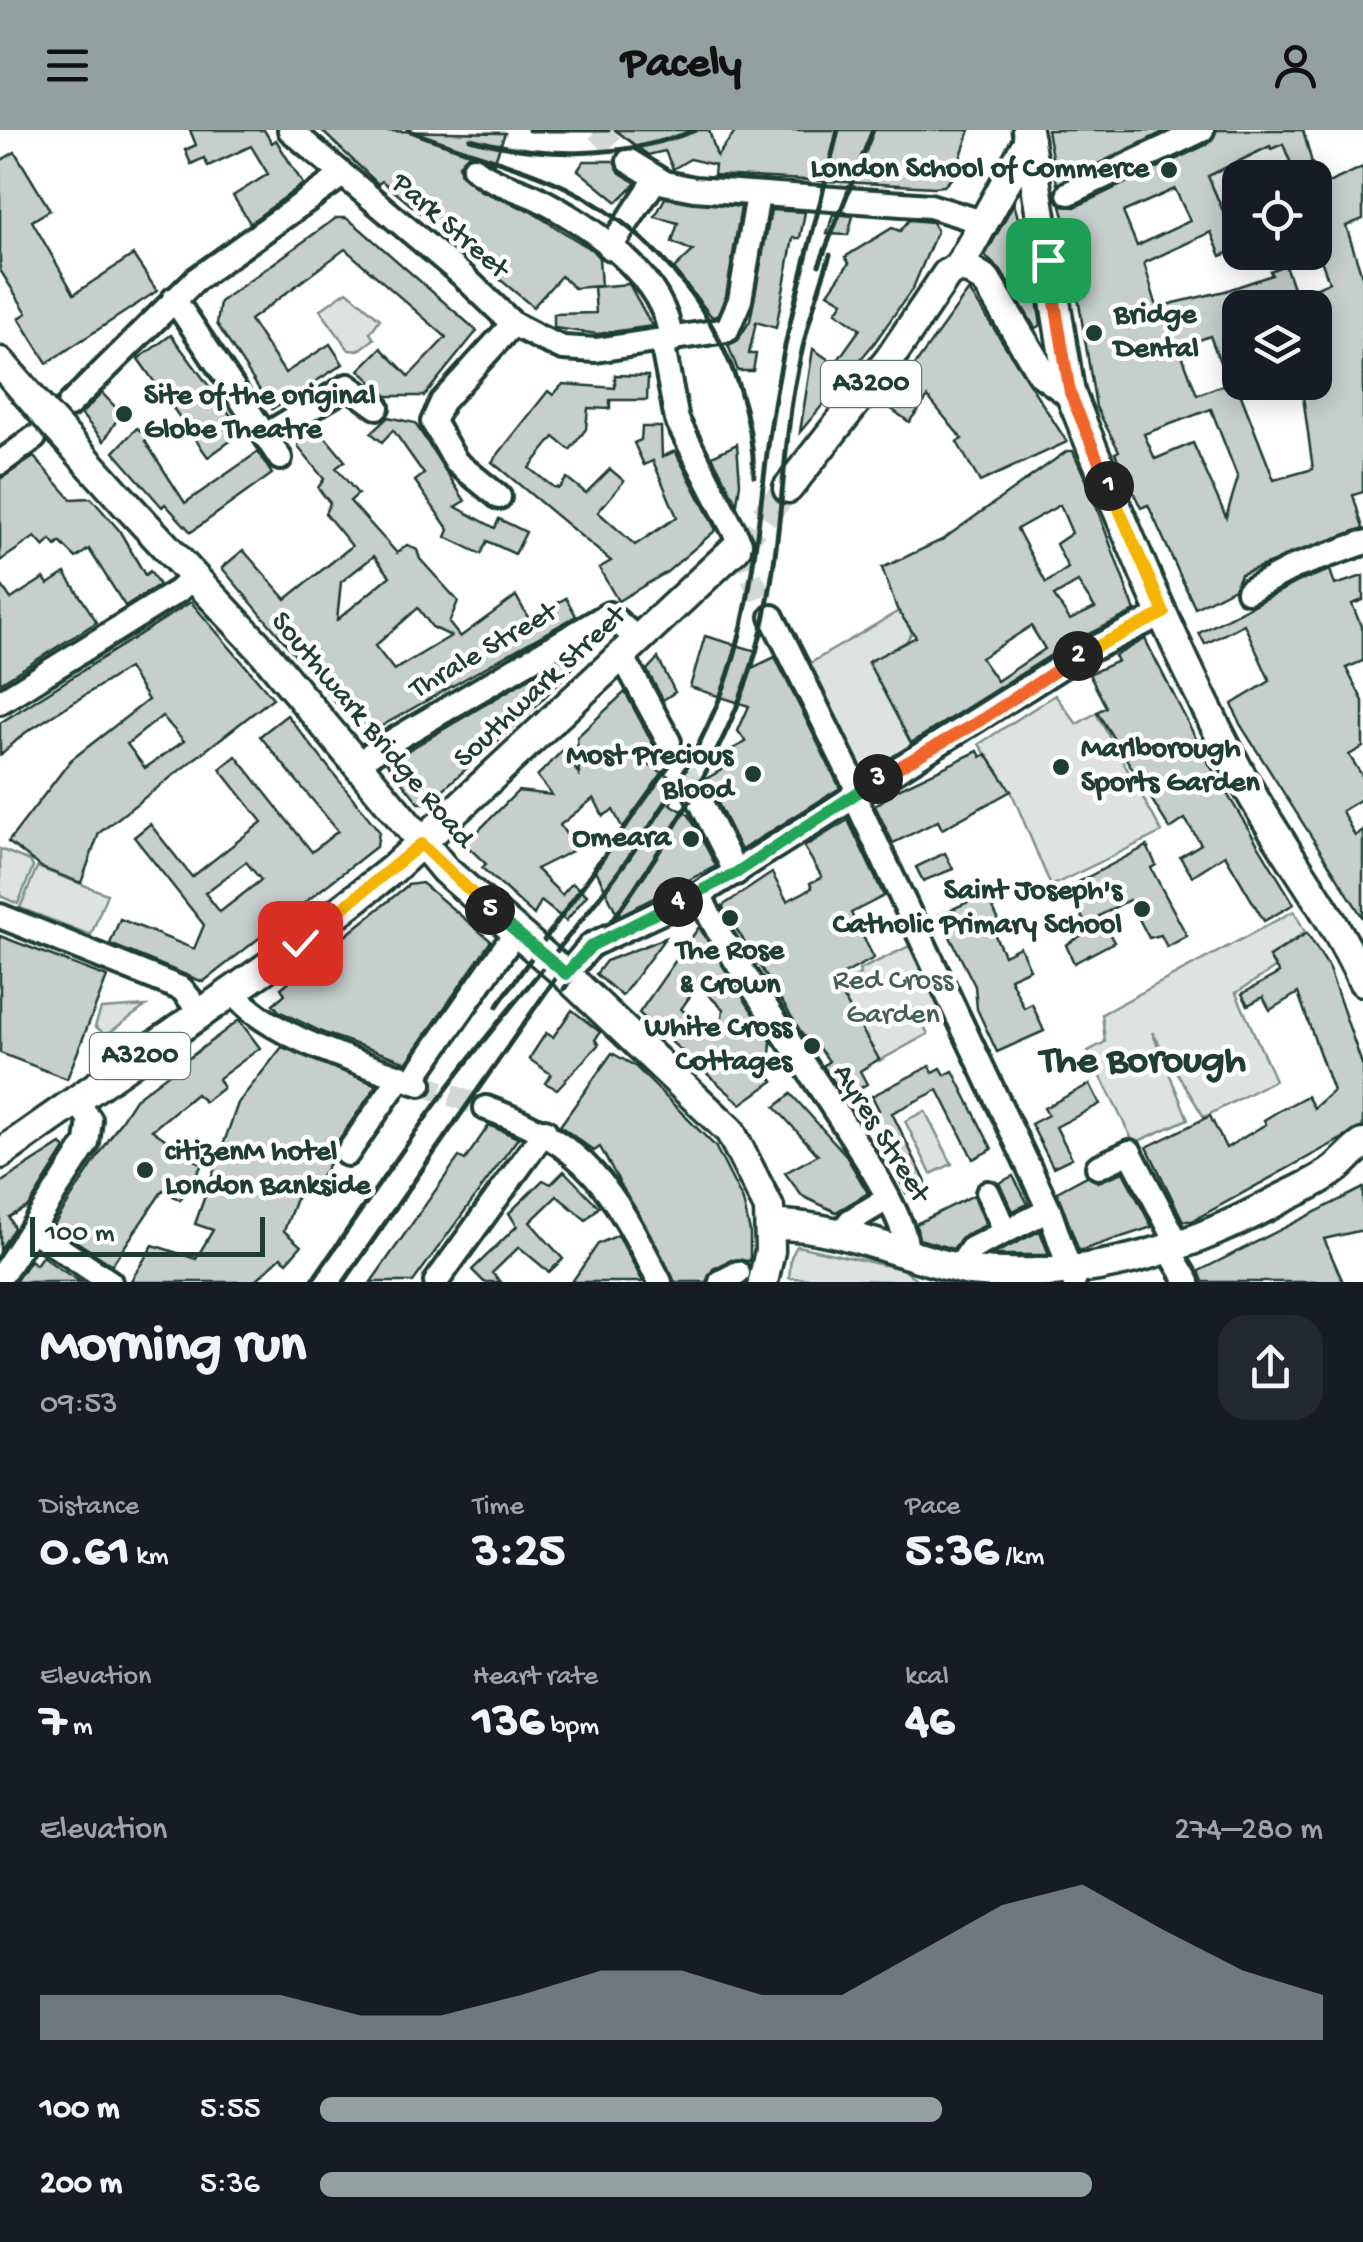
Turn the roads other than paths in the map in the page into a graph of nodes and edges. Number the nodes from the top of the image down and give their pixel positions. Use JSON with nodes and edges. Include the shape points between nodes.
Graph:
{"nodes":[{"id":1,"x":290,"y":130,"type":"edge"},
{"id":2,"x":1202,"y":130,"type":"edge"},
{"id":3,"x":1018,"y":140,"type":"edge"},
{"id":4,"x":629,"y":160,"type":"tunnel mouth"},
{"id":5,"x":474,"y":168,"type":"dead end"},
{"id":6,"x":341,"y":176,"type":"junction"},
{"id":7,"x":656,"y":179,"type":"junction"},
{"id":8,"x":758,"y":195,"type":"junction"},
{"id":9,"x":1047,"y":200,"type":"junction"},
{"id":10,"x":974,"y":219,"type":"junction"},
{"id":11,"x":610,"y":248,"type":"junction"},
{"id":12,"x":954,"y":269,"type":"junction"},
{"id":13,"x":174,"y":299,"type":"junction"},
{"id":14,"x":512,"y":324,"type":"junction"},
{"id":15,"x":667,"y":342,"type":"junction"},
{"id":16,"x":0,"y":362,"type":"edge"},
{"id":17,"x":1070,"y":393,"type":"junction"},
{"id":18,"x":69,"y":406,"type":"dead end"},
{"id":19,"x":377,"y":407,"type":"dead end"},
{"id":20,"x":266,"y":435,"type":"junction"},
{"id":21,"x":34,"y":438,"type":"dead end"},
{"id":22,"x":280,"y":458,"type":"dead end"},
{"id":23,"x":0,"y":463,"type":"edge"},
{"id":24,"x":788,"y":488,"type":"tunnel mouth"},
{"id":25,"x":500,"y":497,"type":"dead end"},
{"id":26,"x":1363,"y":543,"type":"edge"},
{"id":27,"x":738,"y":546,"type":"joint"},
{"id":28,"x":194,"y":576,"type":"junction"},
{"id":29,"x":1248,"y":591,"type":"dead end"},
{"id":30,"x":1164,"y":613,"type":"junction"},
{"id":31,"x":772,"y":616,"type":"tunnel mouth"},
{"id":32,"x":631,"y":649,"type":"junction"},
{"id":33,"x":0,"y":702,"type":"edge"},
{"id":34,"x":670,"y":742,"type":"tunnel mouth"},
{"id":35,"x":358,"y":766,"type":"junction"},
{"id":36,"x":696,"y":793,"type":"tunnel mouth"},
{"id":37,"x":856,"y":793,"type":"junction"},
{"id":38,"x":421,"y":844,"type":"junction"},
{"id":39,"x":736,"y":873,"type":"junction"},
{"id":40,"x":700,"y":894,"type":"junction"},
{"id":41,"x":0,"y":916,"type":"edge"},
{"id":42,"x":506,"y":946,"type":"dead end"},
{"id":43,"x":566,"y":974,"type":"junction"},
{"id":44,"x":1363,"y":981,"type":"edge"},
{"id":45,"x":233,"y":991,"type":"junction"},
{"id":46,"x":201,"y":1013,"type":"junction"},
{"id":47,"x":411,"y":1081,"type":"junction"},
{"id":48,"x":77,"y":1101,"type":"junction"},
{"id":49,"x":486,"y":1108,"type":"tunnel mouth"},
{"id":50,"x":545,"y":1131,"type":"junction"},
{"id":51,"x":1363,"y":1144,"type":"edge"},
{"id":52,"x":0,"y":1154,"type":"edge"},
{"id":53,"x":346,"y":1154,"type":"dead end"},
{"id":54,"x":1363,"y":1164,"type":"edge"},
{"id":55,"x":1098,"y":1167,"type":"dead end"},
{"id":56,"x":1334,"y":1170,"type":"junction"},
{"id":57,"x":988,"y":1193,"type":"dead end"},
{"id":58,"x":888,"y":1200,"type":"junction"},
{"id":59,"x":1049,"y":1210,"type":"junction"},
{"id":60,"x":771,"y":1225,"type":"junction"},
{"id":61,"x":32,"y":1230,"type":"junction"},
{"id":62,"x":1005,"y":1231,"type":"junction"},
{"id":63,"x":839,"y":1236,"type":"junction"},
{"id":64,"x":1174,"y":1248,"type":"junction"},
{"id":65,"x":906,"y":1254,"type":"junction"},
{"id":66,"x":941,"y":1271,"type":"edge"},
{"id":67,"x":0,"y":1278,"type":"edge"},
{"id":68,"x":741,"y":1279,"type":"edge"},
{"id":69,"x":1074,"y":1279,"type":"edge"},
{"id":70,"x":110,"y":1282,"type":"edge"},
{"id":71,"x":436,"y":1282,"type":"edge"},
{"id":72,"x":660,"y":1282,"type":"edge"},
{"id":73,"x":1188,"y":1282,"type":"edge"}],
"edges":[{"from":1,"to":6,"type":"street","name":"Park Street"},
{"from":2,"to":9,"type":"street"},
{"from":3,"to":9,"type":"main road"},
{"from":3,"to":10,"type":"main road","number":"A3200"},
{"from":4,"to":7,"type":"street"},
{"from":5,"to":11,"type":"street","via":[[579,221]]},
{"from":6,"to":13,"type":"street"},
{"from":6,"to":14,"type":"street","name":"Park Street"},
{"from":7,"to":8,"type":"street"},
{"from":7,"to":11,"type":"street"},
{"from":8,"to":10,"type":"street","via":[[930,206]]},
{"from":8,"to":15,"type":"street","name":"Park Street","via":[[732,323],[720,334]]},
{"from":9,"to":17,"type":"main road"},
{"from":10,"to":12,"type":"main road","number":"A3200"},
{"from":11,"to":15,"type":"street","via":[[660,302]]},
{"from":12,"to":17,"type":"main road","via":[[986,280],[1042,372]]},
{"from":12,"to":24,"type":"main road","number":"A3200"},
{"from":13,"to":18,"type":"street"},
{"from":13,"to":20,"type":"street"},
{"from":14,"to":15,"type":"street","name":"Park Street","via":[[563,348]]},
{"from":14,"to":25,"type":"street","via":[[442,402],[433,422],[456,462]]},
{"from":15,"to":27,"type":"street","via":[[678,420]]},
{"from":16,"to":28,"type":"main road","name":"Southwark Bridge Road","bridge":true},
{"from":17,"to":30,"type":"main road"},
{"from":19,"to":20,"type":"street","via":[[348,386]]},
{"from":20,"to":22,"type":"street"},
{"from":21,"to":23,"type":"street"},
{"from":26,"to":29,"type":"street"},
{"from":27,"to":32,"type":"main road","name":"Southwark Street","number":"A3200"},
{"from":28,"to":33,"type":"street"},
{"from":28,"to":35,"type":"main road","name":"Southwark Bridge Road"},
{"from":30,"to":37,"type":"street","via":[[1078,656]]},
{"from":30,"to":44,"type":"main road","via":[[1240,774]]},
{"from":31,"to":37,"type":"street"},
{"from":32,"to":34,"type":"street"},
{"from":32,"to":35,"type":"street","name":"Thrale Street","via":[[608,614]]},
{"from":32,"to":38,"type":"main road","name":"Southwark Street","number":"A3200"},
{"from":35,"to":38,"type":"main road","name":"Southwark Bridge Road"},
{"from":36,"to":39,"type":"street"},
{"from":37,"to":39,"type":"street"},
{"from":37,"to":59,"type":"street"},
{"from":38,"to":43,"type":"main road","name":"Southwark Bridge Road"},
{"from":38,"to":45,"type":"main road","name":"Southwark Street","number":"A3200"},
{"from":39,"to":40,"type":"street"},
{"from":40,"to":43,"type":"street","via":[[591,946]]},
{"from":40,"to":58,"type":"street","name":"Ayres Street","via":[[744,976]]},
{"from":41,"to":46,"type":"street","via":[[174,985]]},
{"from":42,"to":47,"type":"street"},
{"from":43,"to":60,"type":"main road","name":"Southwark Bridge Road","via":[[730,1130],[762,1190]]},
{"from":45,"to":46,"type":"main road","name":"Southwark Street","number":"A3200"},
{"from":45,"to":47,"type":"street","via":[[248,1010],[278,1028]]},
{"from":46,"to":48,"type":"main road","name":"Southwark Street","number":"A3200"},
{"from":47,"to":53,"type":"street"},
{"from":48,"to":52,"type":"main road","name":"Southwark Street","number":"A3200"},
{"from":48,"to":61,"type":"street","via":[[90,1132]]},
{"from":49,"to":50,"type":"street"},
{"from":50,"to":71,"type":"street"},
{"from":50,"to":72,"type":"street","via":[[600,1176]]},
{"from":51,"to":56,"type":"main road"},
{"from":54,"to":56,"type":"main road"},
{"from":55,"to":64,"type":"street","via":[[1130,1152]]},
{"from":56,"to":64,"type":"main road"},
{"from":57,"to":62,"type":"street"},
{"from":58,"to":63,"type":"street","via":[[846,1224]]},
{"from":58,"to":65,"type":"street","name":"Ayres Street","via":[[905,1230]]},
{"from":59,"to":62,"type":"street"},
{"from":59,"to":69,"type":"street"},
{"from":60,"to":63,"type":"main road"},
{"from":60,"to":68,"type":"main road","name":"Southwark Bridge Road"},
{"from":61,"to":67,"type":"street"},
{"from":61,"to":70,"type":"street"},
{"from":62,"to":66,"type":"street"},
{"from":63,"to":65,"type":"main road"},
{"from":64,"to":69,"type":"main road"},
{"from":64,"to":73,"type":"street"},
{"from":65,"to":66,"type":"main road"},
{"from":66,"to":69,"type":"main road"}]}
